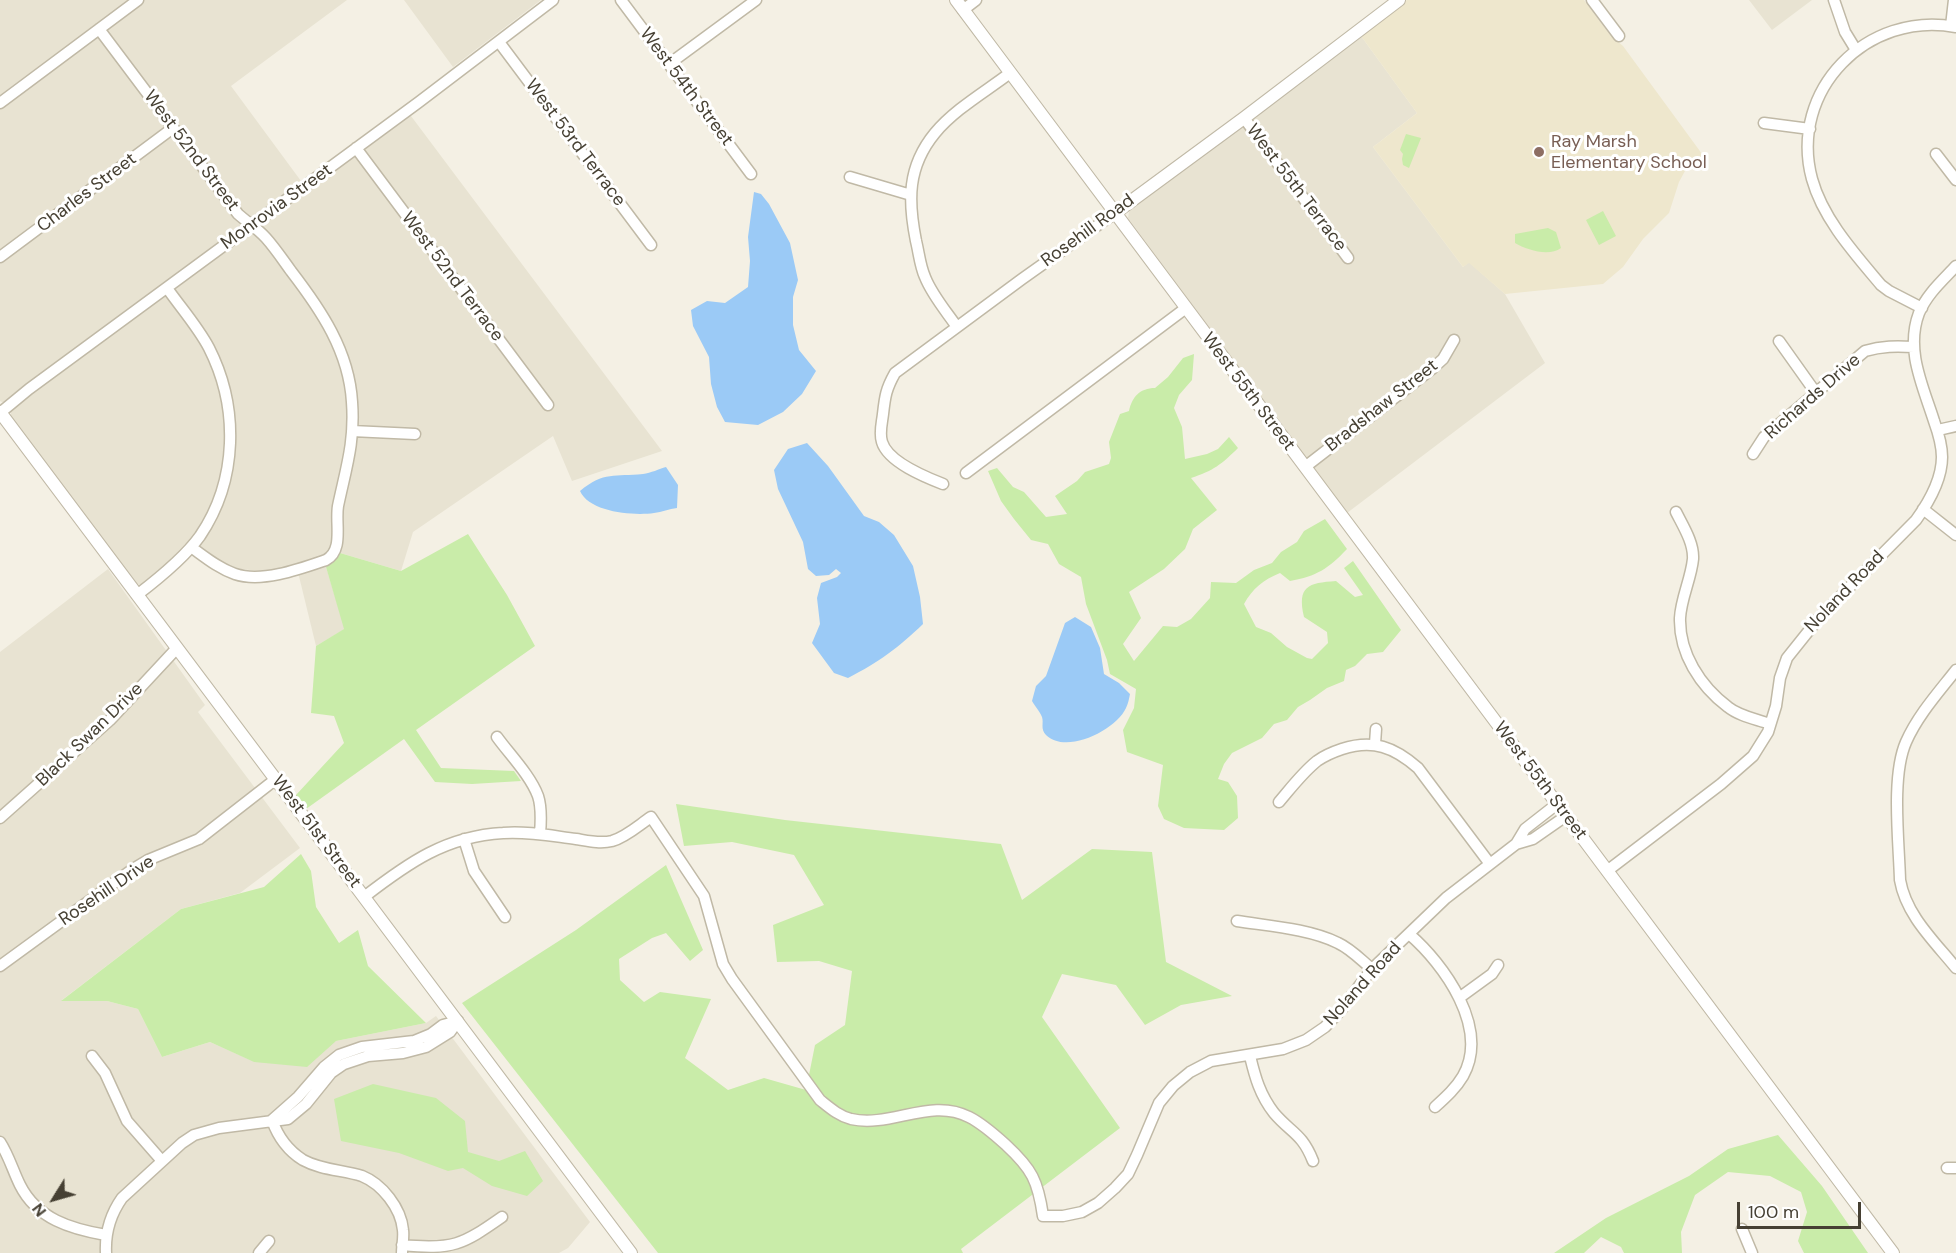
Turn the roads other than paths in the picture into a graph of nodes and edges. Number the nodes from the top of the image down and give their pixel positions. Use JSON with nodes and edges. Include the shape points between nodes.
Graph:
{"nodes":[{"id":1,"x":138,"y":0,"type":"edge"},
{"id":2,"x":553,"y":0,"type":"edge"},
{"id":3,"x":621,"y":0,"type":"edge"},
{"id":4,"x":756,"y":0,"type":"edge"},
{"id":5,"x":976,"y":0,"type":"edge"},
{"id":6,"x":1399,"y":0,"type":"edge"},
{"id":7,"x":1592,"y":0,"type":"edge"},
{"id":8,"x":1834,"y":0,"type":"edge"},
{"id":9,"x":1954,"y":0,"type":"edge"},
{"id":10,"x":960,"y":5,"type":"edge"},
{"id":11,"x":1953,"y":26,"type":"edge"},
{"id":12,"x":99,"y":29,"type":"junction"},
{"id":13,"x":1619,"y":36,"type":"dead end"},
{"id":14,"x":499,"y":42,"type":"junction"},
{"id":15,"x":1856,"y":50,"type":"junction"},
{"id":16,"x":669,"y":64,"type":"junction"},
{"id":17,"x":1010,"y":73,"type":"junction"},
{"id":18,"x":0,"y":103,"type":"edge"},
{"id":19,"x":1244,"y":118,"type":"junction"},
{"id":20,"x":1764,"y":123,"type":"dead end"},
{"id":21,"x":173,"y":128,"type":"junction"},
{"id":22,"x":1810,"y":129,"type":"junction"},
{"id":23,"x":356,"y":148,"type":"junction"},
{"id":24,"x":1936,"y":154,"type":"dead end"},
{"id":25,"x":751,"y":174,"type":"dead end"},
{"id":26,"x":850,"y":177,"type":"dead end"},
{"id":27,"x":1956,"y":180,"type":"edge"},
{"id":28,"x":911,"y":195,"type":"junction"},
{"id":29,"x":1115,"y":213,"type":"junction"},
{"id":30,"x":251,"y":225,"type":"junction"},
{"id":31,"x":651,"y":245,"type":"dead end"},
{"id":32,"x":0,"y":257,"type":"edge"},
{"id":33,"x":1348,"y":258,"type":"dead end"},
{"id":34,"x":1956,"y":266,"type":"edge"},
{"id":35,"x":167,"y":288,"type":"junction"},
{"id":36,"x":1186,"y":308,"type":"junction"},
{"id":37,"x":1922,"y":308,"type":"junction"},
{"id":38,"x":957,"y":327,"type":"junction"},
{"id":39,"x":1454,"y":340,"type":"dead end"},
{"id":40,"x":1779,"y":341,"type":"dead end"},
{"id":41,"x":1914,"y":347,"type":"junction"},
{"id":42,"x":1816,"y":393,"type":"junction"},
{"id":43,"x":548,"y":405,"type":"dead end"},
{"id":44,"x":0,"y":413,"type":"edge"},
{"id":45,"x":1956,"y":426,"type":"edge"},
{"id":46,"x":1938,"y":430,"type":"junction"},
{"id":47,"x":352,"y":431,"type":"junction"},
{"id":48,"x":416,"y":434,"type":"dead end"},
{"id":49,"x":1753,"y":454,"type":"dead end"},
{"id":50,"x":1305,"y":467,"type":"junction"},
{"id":51,"x":966,"y":473,"type":"dead end"},
{"id":52,"x":943,"y":484,"type":"dead end"},
{"id":53,"x":1923,"y":509,"type":"junction"},
{"id":54,"x":1676,"y":512,"type":"dead end"},
{"id":55,"x":1956,"y":535,"type":"edge"},
{"id":56,"x":191,"y":547,"type":"junction"},
{"id":57,"x":137,"y":595,"type":"junction"},
{"id":58,"x":177,"y":648,"type":"junction"},
{"id":59,"x":1956,"y":671,"type":"edge"},
{"id":60,"x":1770,"y":724,"type":"junction"},
{"id":61,"x":1376,"y":729,"type":"dead end"},
{"id":62,"x":497,"y":737,"type":"dead end"},
{"id":63,"x":1375,"y":744,"type":"junction"},
{"id":64,"x":276,"y":779,"type":"junction"},
{"id":65,"x":1279,"y":802,"type":"dead end"},
{"id":66,"x":1557,"y":804,"type":"junction"},
{"id":67,"x":1566,"y":816,"type":"junction"},
{"id":68,"x":0,"y":818,"type":"edge"},
{"id":69,"x":540,"y":834,"type":"junction"},
{"id":70,"x":464,"y":839,"type":"junction"},
{"id":71,"x":1516,"y":844,"type":"junction"},
{"id":72,"x":1490,"y":864,"type":"junction"},
{"id":73,"x":1607,"y":871,"type":"junction"},
{"id":74,"x":364,"y":897,"type":"junction"},
{"id":75,"x":504,"y":917,"type":"dead end"},
{"id":76,"x":1237,"y":921,"type":"dead end"},
{"id":77,"x":1408,"y":934,"type":"junction"},
{"id":78,"x":1498,"y":965,"type":"dead end"},
{"id":79,"x":0,"y":966,"type":"edge"},
{"id":80,"x":1956,"y":968,"type":"edge"},
{"id":81,"x":1372,"y":969,"type":"junction"},
{"id":82,"x":1459,"y":998,"type":"junction"},
{"id":83,"x":458,"y":1021,"type":"junction"},
{"id":84,"x":92,"y":1056,"type":"dead end"},
{"id":85,"x":1250,"y":1056,"type":"junction"},
{"id":86,"x":1435,"y":1107,"type":"dead end"},
{"id":87,"x":272,"y":1120,"type":"junction"},
{"id":88,"x":0,"y":1142,"type":"edge"},
{"id":89,"x":162,"y":1161,"type":"junction"},
{"id":90,"x":1313,"y":1161,"type":"dead end"},
{"id":91,"x":502,"y":1217,"type":"dead end"},
{"id":92,"x":1742,"y":1229,"type":"dead end"},
{"id":93,"x":106,"y":1235,"type":"junction"},
{"id":94,"x":268,"y":1241,"type":"dead end"},
{"id":95,"x":402,"y":1249,"type":"edge"},
{"id":96,"x":106,"y":1253,"type":"edge"},
{"id":97,"x":259,"y":1253,"type":"edge"},
{"id":98,"x":631,"y":1253,"type":"edge"},
{"id":99,"x":1752,"y":1253,"type":"edge"},
{"id":100,"x":1893,"y":1253,"type":"edge"}],
"edges":[{"from":1,"to":12,"type":"street"},
{"from":2,"to":14,"type":"street","name":"Monrovia Street"},
{"from":3,"to":16,"type":"street","name":"West 54th Street"},
{"from":4,"to":16,"type":"street"},
{"from":5,"to":10,"type":"street"},
{"from":6,"to":19,"type":"street","name":"Rosehill Road"},
{"from":7,"to":13,"type":"street"},
{"from":8,"to":15,"type":"street"},
{"from":9,"to":11,"type":"street"},
{"from":10,"to":17,"type":"street","name":"West 55th Street"},
{"from":11,"to":15,"type":"street","via":[[1910,26],[1874,38]]},
{"from":12,"to":18,"type":"street"},
{"from":12,"to":21,"type":"street","name":"West 52nd Street"},
{"from":14,"to":23,"type":"street","name":"Monrovia Street"},
{"from":14,"to":31,"type":"street","name":"West 53rd Terrace"},
{"from":15,"to":22,"type":"street","via":[[1822,90]]},
{"from":16,"to":25,"type":"street","name":"West 54th Street"},
{"from":17,"to":28,"type":"street","via":[[950,117],[936,132],[918,161]]},
{"from":17,"to":29,"type":"street","name":"West 55th Street"},
{"from":19,"to":29,"type":"street","name":"Rosehill Road"},
{"from":19,"to":33,"type":"street","name":"West 55th Terrace"},
{"from":20,"to":22,"type":"street"},
{"from":21,"to":30,"type":"street","name":"West 52nd Street","via":[[238,214]]},
{"from":21,"to":32,"type":"street","name":"Charles Street"},
{"from":22,"to":37,"type":"street","via":[[1812,179],[1829,217],[1881,285]]},
{"from":23,"to":30,"type":"street","name":"Monrovia Street"},
{"from":23,"to":43,"type":"street","name":"West 52nd Terrace"},
{"from":24,"to":27,"type":"street"},
{"from":26,"to":28,"type":"street"},
{"from":28,"to":38,"type":"street","via":[[922,268],[935,296]]},
{"from":29,"to":36,"type":"street","name":"West 55th Street"},
{"from":29,"to":38,"type":"street","name":"Rosehill Road"},
{"from":30,"to":35,"type":"street","name":"Monrovia Street"},
{"from":30,"to":47,"type":"street","name":"West 52nd Street","via":[[266,238],[317,305],[334,335],[350,384]]},
{"from":34,"to":37,"type":"street","name":"Noland Road"},
{"from":35,"to":44,"type":"street","name":"Monrovia Street"},
{"from":35,"to":56,"type":"street","via":[[218,367],[231,426],[220,495]]},
{"from":36,"to":50,"type":"street","name":"West 55th Street"},
{"from":36,"to":51,"type":"street"},
{"from":37,"to":41,"type":"street","name":"Noland Road"},
{"from":38,"to":52,"type":"street","name":"Rosehill Road","via":[[895,373],[886,389],[881,436],[887,453],[901,464]]},
{"from":39,"to":50,"type":"street","name":"Bradshaw Street","via":[[1433,368]]},
{"from":40,"to":42,"type":"street"},
{"from":41,"to":42,"type":"street","name":"Richards Drive","via":[[1893,345],[1865,351]]},
{"from":41,"to":46,"type":"street","name":"Noland Road","via":[[1918,375]]},
{"from":42,"to":49,"type":"street","name":"Richards Drive","via":[[1764,437]]},
{"from":44,"to":57,"type":"street","name":"West 51st Street"},
{"from":45,"to":46,"type":"street"},
{"from":46,"to":53,"type":"street","name":"Noland Road","via":[[1941,469]]},
{"from":47,"to":48,"type":"street"},
{"from":47,"to":56,"type":"street","name":"West 52nd Street","via":[[333,555],[272,576],[242,576],[220,568]]},
{"from":50,"to":66,"type":"street","name":"West 55th Street"},
{"from":53,"to":55,"type":"street"},
{"from":53,"to":60,"type":"street","name":"Noland Road","via":[[1801,638],[1787,658]]},
{"from":54,"to":60,"type":"street","via":[[1693,558],[1680,617],[1682,646],[1694,670],[1729,708]]},
{"from":56,"to":57,"type":"street"},
{"from":57,"to":58,"type":"street","name":"West 51st Street"},
{"from":58,"to":64,"type":"street","name":"West 51st Street"},
{"from":58,"to":68,"type":"street","name":"Black Swan Drive","via":[[110,720]]},
{"from":59,"to":80,"type":"street","via":[[1925,709],[1905,744],[1897,778],[1903,896],[1912,914]]},
{"from":60,"to":73,"type":"street","name":"Noland Road","via":[[1753,756]]},
{"from":61,"to":63,"type":"street"},
{"from":62,"to":69,"type":"street","via":[[538,796]]},
{"from":63,"to":65,"type":"street","via":[[1348,747],[1318,760]]},
{"from":63,"to":72,"type":"street","via":[[1401,755],[1418,768]]},
{"from":64,"to":74,"type":"street","name":"West 51st Street"},
{"from":64,"to":79,"type":"street","name":"Rosehill Drive","via":[[199,839],[133,869]]},
{"from":66,"to":67,"type":"street","name":"West 55th Street"},
{"from":66,"to":71,"type":"street","name":"Noland Road","via":[[1526,829]]},
{"from":67,"to":71,"type":"street","name":"Noland Road","via":[[1533,839]]},
{"from":67,"to":73,"type":"street","name":"West 55th Street"},
{"from":69,"to":70,"type":"street","via":[[505,832]]},
{"from":69,"to":85,"type":"street","name":"Noland Road","via":[[604,842],[622,837],[651,817],[704,896],[723,964],[732,980],[820,1100],[852,1119],[937,1110],[968,1116],[1028,1167],[1036,1183],[1042,1216],[1082,1212],[1115,1188],[1128,1174],[1159,1103],[1190,1072],[1211,1061]]},
{"from":70,"to":74,"type":"street","via":[[420,857]]},
{"from":70,"to":75,"type":"street","via":[[474,871]]},
{"from":71,"to":72,"type":"street","name":"Noland Road"},
{"from":72,"to":77,"type":"street","name":"Noland Road"},
{"from":73,"to":100,"type":"street","name":"West 55th Street"},
{"from":74,"to":83,"type":"street","name":"West 51st Street"},
{"from":76,"to":81,"type":"street","via":[[1318,935],[1339,943]]},
{"from":77,"to":81,"type":"street","name":"Noland Road"},
{"from":77,"to":82,"type":"street","via":[[1440,967]]},
{"from":78,"to":82,"type":"street"},
{"from":81,"to":85,"type":"street","name":"Noland Road","via":[[1325,1027],[1283,1049]]},
{"from":82,"to":86,"type":"street","via":[[1471,1034],[1470,1053],[1464,1075]]},
{"from":83,"to":87,"type":"street","via":[[450,1032],[426,1047],[403,1053],[363,1052],[315,1084],[306,1104],[288,1119]]},
{"from":83,"to":98,"type":"street","name":"West 51st Street"},
{"from":84,"to":89,"type":"street","via":[[105,1073],[127,1120]]},
{"from":85,"to":90,"type":"street","via":[[1264,1099],[1306,1145]]},
{"from":87,"to":89,"type":"street","via":[[205,1131],[182,1143]]},
{"from":87,"to":95,"type":"street","via":[[288,1149],[304,1160],[361,1176],[382,1190],[399,1214]]},
{"from":88,"to":93,"type":"street","via":[[21,1188],[36,1207],[61,1224]]},
{"from":89,"to":93,"type":"street","via":[[122,1198]]},
{"from":91,"to":95,"type":"street","via":[[455,1245]]},
{"from":92,"to":99,"type":"street"},
{"from":93,"to":96,"type":"street"},
{"from":94,"to":97,"type":"street"}]}
